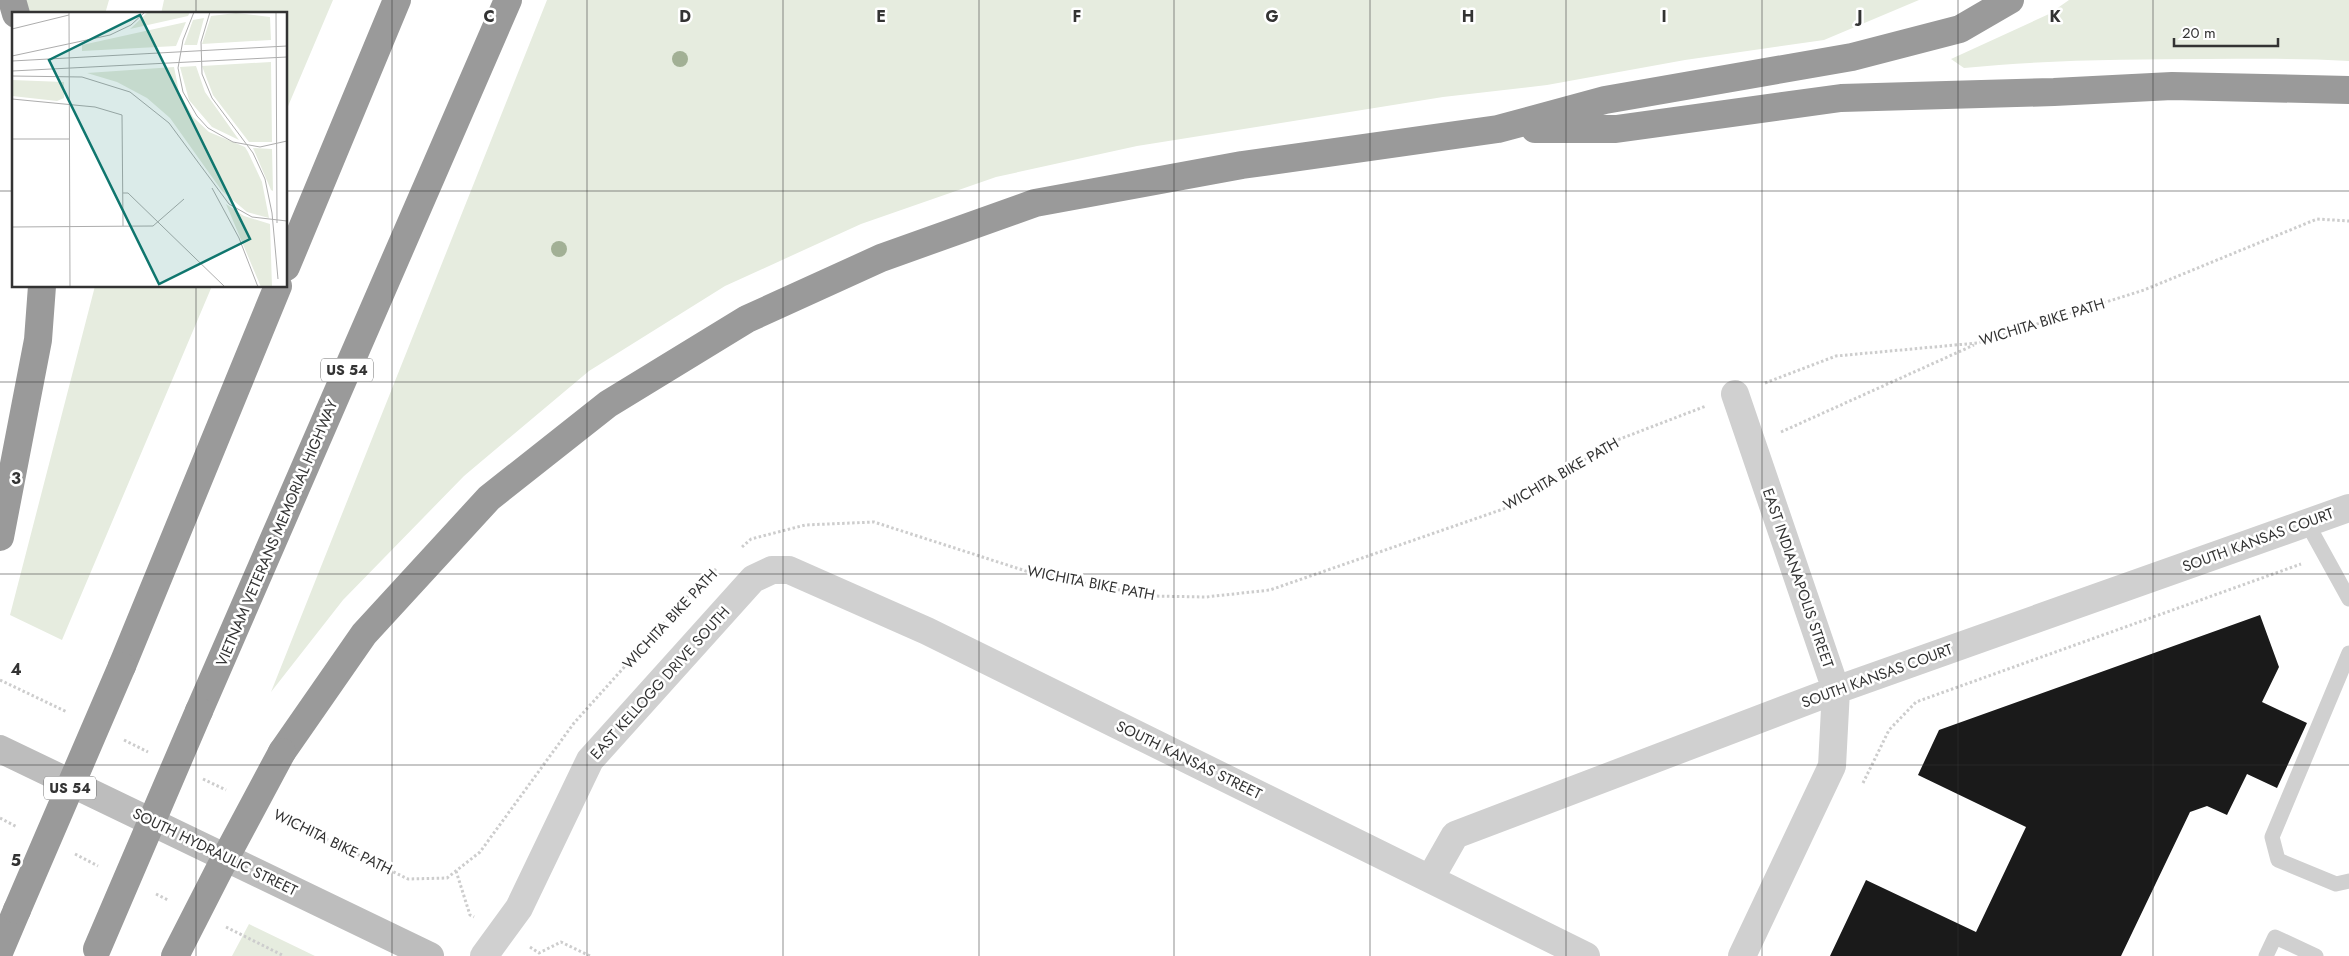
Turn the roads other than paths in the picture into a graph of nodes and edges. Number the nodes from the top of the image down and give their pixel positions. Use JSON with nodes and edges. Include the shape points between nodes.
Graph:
{"nodes":[{"id":1,"x":396,"y":0,"type":"edge"},
{"id":2,"x":508,"y":0,"type":"edge"},
{"id":3,"x":2010,"y":0,"type":"edge"},
{"id":4,"x":2349,"y":90,"type":"edge"},
{"id":5,"x":1498,"y":129,"type":"junction"},
{"id":6,"x":288,"y":262,"type":"edge"},
{"id":7,"x":42,"y":288,"type":"edge"},
{"id":8,"x":277,"y":288,"type":"edge"},
{"id":9,"x":1734,"y":394,"type":"road end"},
{"id":10,"x":2349,"y":508,"type":"edge"},
{"id":11,"x":2307,"y":523,"type":"junction"},
{"id":12,"x":0,"y":537,"type":"edge"},
{"id":13,"x":789,"y":570,"type":"joint"},
{"id":14,"x":2349,"y":599,"type":"edge"},
{"id":15,"x":2349,"y":653,"type":"edge"},
{"id":16,"x":1836,"y":690,"type":"junction"},
{"id":17,"x":0,"y":748,"type":"edge"},
{"id":18,"x":1430,"y":879,"type":"junction"},
{"id":19,"x":2342,"y":883,"type":"edge"},
{"id":20,"x":2349,"y":895,"type":"edge"},
{"id":21,"x":0,"y":950,"type":"edge"},
{"id":22,"x":96,"y":953,"type":"edge"},
{"id":23,"x":175,"y":956,"type":"edge"},
{"id":24,"x":430,"y":956,"type":"edge"},
{"id":25,"x":484,"y":956,"type":"edge"},
{"id":26,"x":1586,"y":956,"type":"edge"},
{"id":27,"x":1742,"y":956,"type":"edge"},
{"id":28,"x":2266,"y":956,"type":"edge"},
{"id":29,"x":2316,"y":956,"type":"edge"}],
"edges":[{"from":1,"to":6,"type":"highway"},
{"from":2,"to":22,"type":"highway","name":"VIETNAM VETERANS MEMORIAL HIGHWAY","number":"US 54","bridge":true},
{"from":3,"to":5,"type":"highway","via":[[1960,29],[1852,57],[1605,100]]},
{"from":4,"to":5,"type":"highway","via":[[2172,86],[1841,98],[1616,129]]},
{"from":5,"to":23,"type":"highway","bridge":true,"via":[[1242,165],[1035,203],[881,258],[748,319],[608,404],[489,498],[364,634],[282,752]]},
{"from":7,"to":12,"type":"highway","via":[[38,340]]},
{"from":8,"to":21,"type":"highway","number":"US 54","bridge":true,"via":[[122,666]]},
{"from":9,"to":16,"type":"street","name":"EAST INDIANAPOLIS STREET"},
{"from":10,"to":11,"type":"street","name":"SOUTH KANSAS COURT"},
{"from":11,"to":14,"type":"lane"},
{"from":11,"to":16,"type":"street","name":"SOUTH KANSAS COURT"},
{"from":13,"to":18,"type":"street","name":"SOUTH KANSAS STREET","via":[[927,631]]},
{"from":13,"to":25,"type":"street","name":"EAST KELLOGG DRIVE SOUTH","via":[[772,570],[753,579],[590,760],[519,908]]},
{"from":15,"to":19,"type":"lane","via":[[2272,837],[2278,860]]},
{"from":16,"to":18,"type":"street","name":"SOUTH KANSAS COURT","via":[[1455,834]]},
{"from":16,"to":27,"type":"street","name":"EAST INDIANAPOLIS STREET","via":[[1832,766]]},
{"from":17,"to":24,"type":"street","name":"SOUTH HYDRAULIC STREET"},
{"from":18,"to":26,"type":"street","name":"SOUTH KANSAS STREET"},
{"from":19,"to":20,"type":"lane"},
{"from":28,"to":29,"type":"lane","via":[[2275,937]]}]}
